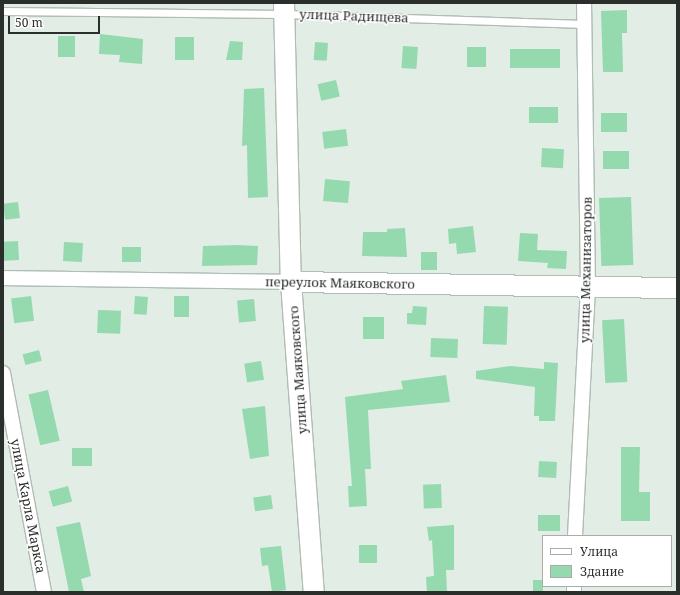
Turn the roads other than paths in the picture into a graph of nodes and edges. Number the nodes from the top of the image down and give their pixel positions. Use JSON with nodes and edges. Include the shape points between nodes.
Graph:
{"nodes":[{"id":1,"x":584,"y":3,"type":"edge"},
{"id":2,"x":284,"y":8,"type":"edge"},
{"id":3,"x":3,"y":11,"type":"edge"},
{"id":4,"x":585,"y":24,"type":"junction"},
{"id":5,"x":3,"y":278,"type":"edge"},
{"id":6,"x":291,"y":282,"type":"junction"},
{"id":7,"x":588,"y":288,"type":"junction"},
{"id":8,"x":677,"y":288,"type":"edge"},
{"id":9,"x":3,"y":373,"type":"edge"},
{"id":10,"x":575,"y":535,"type":"edge"},
{"id":11,"x":44,"y":592,"type":"edge"},
{"id":12,"x":314,"y":592,"type":"edge"}],
"edges":[{"from":1,"to":4,"type":"street","name":"улица Механизаторов"},
{"from":2,"to":3,"type":"lane","name":"улица Радищева"},
{"from":2,"to":4,"type":"lane","name":"улица Радищева"},
{"from":2,"to":6,"type":"street","name":"улица Маяковского"},
{"from":4,"to":7,"type":"street","name":"улица Механизаторов"},
{"from":5,"to":6,"type":"street","name":"переулок Маяковского"},
{"from":6,"to":7,"type":"street","name":"переулок Маяковского"},
{"from":6,"to":12,"type":"street","name":"улица Маяковского"},
{"from":7,"to":8,"type":"street","name":"переулок Маяковского"},
{"from":7,"to":10,"type":"street","name":"улица Механизаторов"},
{"from":9,"to":11,"type":"street","name":"улица Карла Маркса"}]}
